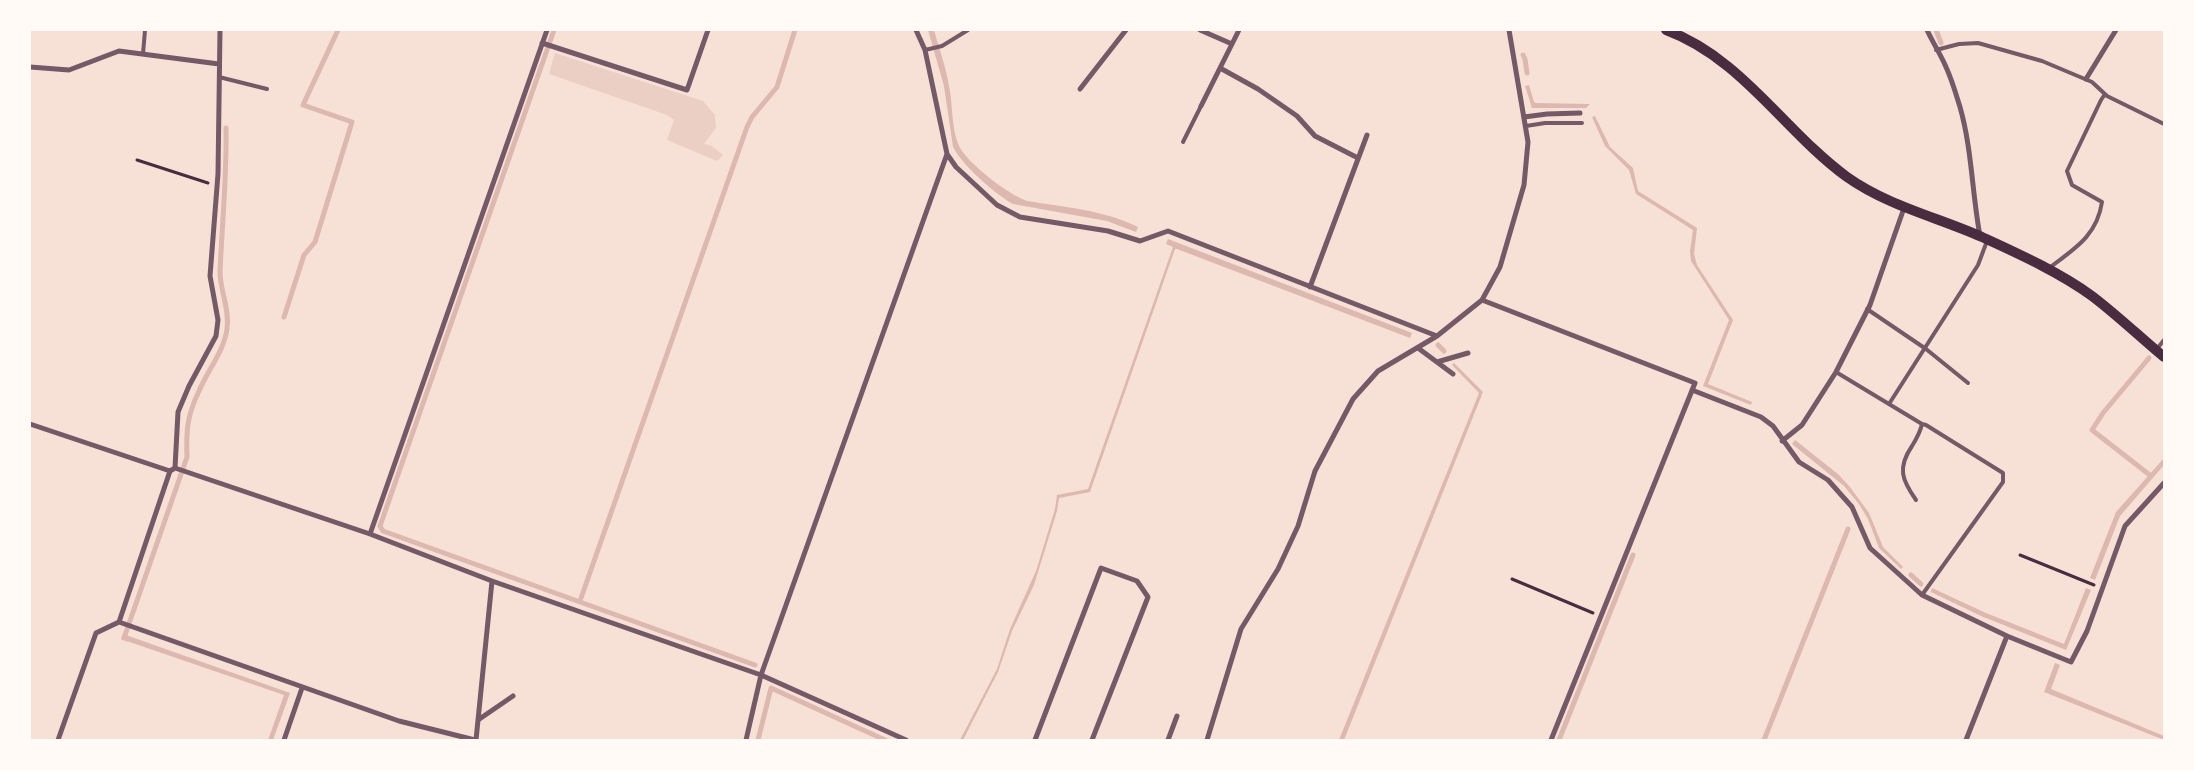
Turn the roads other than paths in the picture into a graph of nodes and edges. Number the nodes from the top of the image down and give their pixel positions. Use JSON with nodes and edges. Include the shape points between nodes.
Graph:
{"nodes":[{"id":1,"x":145,"y":30,"type":"edge"},
{"id":2,"x":220,"y":30,"type":"edge"},
{"id":3,"x":547,"y":30,"type":"edge"},
{"id":4,"x":708,"y":30,"type":"edge"},
{"id":5,"x":916,"y":30,"type":"edge"},
{"id":6,"x":968,"y":30,"type":"edge"},
{"id":7,"x":1126,"y":30,"type":"edge"},
{"id":8,"x":1200,"y":30,"type":"edge"},
{"id":9,"x":1239,"y":30,"type":"edge"},
{"id":10,"x":1509,"y":30,"type":"edge"},
{"id":11,"x":1666,"y":30,"type":"edge"},
{"id":12,"x":1927,"y":30,"type":"edge"},
{"id":13,"x":2116,"y":30,"type":"edge"},
{"id":14,"x":542,"y":43,"type":"junction"},
{"id":15,"x":1232,"y":44,"type":"junction"},
{"id":16,"x":925,"y":50,"type":"junction"},
{"id":17,"x":1936,"y":50,"type":"junction"},
{"id":18,"x":143,"y":54,"type":"junction"},
{"id":19,"x":220,"y":64,"type":"junction"},
{"id":20,"x":30,"y":68,"type":"edge"},
{"id":21,"x":1220,"y":68,"type":"junction"},
{"id":22,"x":219,"y":77,"type":"junction"},
{"id":23,"x":2086,"y":79,"type":"junction"},
{"id":24,"x":267,"y":89,"type":"dead end"},
{"id":25,"x":1080,"y":89,"type":"dead end"},
{"id":26,"x":2105,"y":94,"type":"junction"},
{"id":27,"x":1201,"y":106,"type":"joint"},
{"id":28,"x":1580,"y":113,"type":"dead end"},
{"id":29,"x":1524,"y":118,"type":"junction"},
{"id":30,"x":1582,"y":123,"type":"dead end"},
{"id":31,"x":2164,"y":124,"type":"edge"},
{"id":32,"x":1526,"y":126,"type":"junction"},
{"id":33,"x":1367,"y":135,"type":"dead end"},
{"id":34,"x":1183,"y":142,"type":"dead end"},
{"id":35,"x":947,"y":154,"type":"junction"},
{"id":36,"x":1358,"y":158,"type":"junction"},
{"id":37,"x":1904,"y":208,"type":"junction"},
{"id":38,"x":1984,"y":238,"type":"junction"},
{"id":39,"x":2047,"y":269,"type":"junction"},
{"id":40,"x":1310,"y":287,"type":"junction"},
{"id":41,"x":1482,"y":300,"type":"junction"},
{"id":42,"x":1868,"y":309,"type":"junction"},
{"id":43,"x":1437,"y":336,"type":"junction"},
{"id":44,"x":2164,"y":340,"type":"edge"},
{"id":45,"x":1418,"y":348,"type":"junction"},
{"id":46,"x":1926,"y":349,"type":"junction"},
{"id":47,"x":2156,"y":350,"type":"junction"},
{"id":48,"x":1468,"y":353,"type":"dead end"},
{"id":49,"x":2164,"y":357,"type":"edge"},
{"id":50,"x":1437,"y":362,"type":"junction"},
{"id":51,"x":1836,"y":372,"type":"junction"},
{"id":52,"x":1453,"y":374,"type":"dead end"},
{"id":53,"x":1968,"y":383,"type":"dead end"},
{"id":54,"x":1692,"y":390,"type":"junction"},
{"id":55,"x":1889,"y":404,"type":"junction"},
{"id":56,"x":30,"y":424,"type":"edge"},
{"id":57,"x":1922,"y":424,"type":"junction"},
{"id":58,"x":1782,"y":441,"type":"junction"},
{"id":59,"x":172,"y":470,"type":"junction"},
{"id":60,"x":2164,"y":483,"type":"edge"},
{"id":61,"x":1916,"y":500,"type":"dead end"},
{"id":62,"x":370,"y":534,"type":"junction"},
{"id":63,"x":492,"y":581,"type":"junction"},
{"id":64,"x":1922,"y":595,"type":"junction"},
{"id":65,"x":119,"y":622,"type":"junction"},
{"id":66,"x":2007,"y":636,"type":"junction"},
{"id":67,"x":762,"y":675,"type":"junction"},
{"id":68,"x":302,"y":688,"type":"junction"},
{"id":69,"x":513,"y":696,"type":"dead end"},
{"id":70,"x":1177,"y":716,"type":"dead end"},
{"id":71,"x":478,"y":720,"type":"junction"},
{"id":72,"x":58,"y":740,"type":"edge"},
{"id":73,"x":284,"y":740,"type":"edge"},
{"id":74,"x":476,"y":740,"type":"edge"},
{"id":75,"x":746,"y":740,"type":"edge"},
{"id":76,"x":906,"y":740,"type":"edge"},
{"id":77,"x":1035,"y":740,"type":"edge"},
{"id":78,"x":1092,"y":740,"type":"edge"},
{"id":79,"x":1168,"y":740,"type":"edge"},
{"id":80,"x":1207,"y":740,"type":"edge"},
{"id":81,"x":1551,"y":740,"type":"edge"},
{"id":82,"x":1966,"y":740,"type":"edge"}],
"edges":[{"from":1,"to":18,"type":"lane"},
{"from":2,"to":19,"type":"street"},
{"from":3,"to":14,"type":"street"},
{"from":4,"to":14,"type":"street","via":[[687,90]]},
{"from":5,"to":16,"type":"street"},
{"from":6,"to":16,"type":"lane","via":[[942,46]]},
{"from":7,"to":25,"type":"street"},
{"from":8,"to":15,"type":"street"},
{"from":9,"to":15,"type":"street"},
{"from":10,"to":29,"type":"street"},
{"from":11,"to":37,"type":"main road","via":[[1682,36],[1728,65],[1848,177]]},
{"from":12,"to":17,"type":"street"},
{"from":13,"to":23,"type":"street"},
{"from":14,"to":62,"type":"street"},
{"from":15,"to":21,"type":"street"},
{"from":16,"to":35,"type":"street"},
{"from":17,"to":23,"type":"lane","via":[[1978,43],[2042,61]]},
{"from":17,"to":38,"type":"street","via":[[1946,66],[1960,108],[1971,158],[1976,214]]},
{"from":18,"to":19,"type":"street"},
{"from":18,"to":20,"type":"street","via":[[119,51],[68,70]]},
{"from":19,"to":22,"type":"street"},
{"from":21,"to":27,"type":"street"},
{"from":21,"to":36,"type":"street","via":[[1297,116],[1315,136]]},
{"from":22,"to":24,"type":"lane"},
{"from":22,"to":59,"type":"street","via":[[217,184],[210,276],[218,320],[216,336],[178,412]]},
{"from":23,"to":26,"type":"lane"},
{"from":26,"to":31,"type":"lane"},
{"from":26,"to":39,"type":"lane","via":[[2067,171],[2072,185],[2102,202],[2101,208],[2087,238]]},
{"from":27,"to":34,"type":"lane"},
{"from":28,"to":29,"type":"street"},
{"from":29,"to":32,"type":"street"},
{"from":30,"to":32,"type":"lane"},
{"from":32,"to":41,"type":"street","via":[[1528,142],[1524,185],[1500,267]]},
{"from":33,"to":36,"type":"street"},
{"from":35,"to":40,"type":"street","via":[[956,168],[997,206],[1020,217],[1108,231],[1140,241],[1168,231]]},
{"from":35,"to":67,"type":"street"},
{"from":36,"to":40,"type":"street"},
{"from":37,"to":38,"type":"main road"},
{"from":37,"to":42,"type":"street"},
{"from":38,"to":39,"type":"main road"},
{"from":38,"to":46,"type":"lane","via":[[1978,265]]},
{"from":39,"to":47,"type":"main road","via":[[2091,296]]},
{"from":40,"to":43,"type":"street"},
{"from":41,"to":43,"type":"street"},
{"from":41,"to":54,"type":"street","via":[[1695,383]]},
{"from":42,"to":46,"type":"lane"},
{"from":42,"to":51,"type":"street"},
{"from":43,"to":45,"type":"street"},
{"from":44,"to":47,"type":"lane"},
{"from":45,"to":50,"type":"street"},
{"from":45,"to":80,"type":"street","via":[[1378,372],[1353,399],[1319,463],[1298,526],[1282,561],[1241,629]]},
{"from":46,"to":53,"type":"lane"},
{"from":46,"to":55,"type":"lane"},
{"from":47,"to":49,"type":"main road"},
{"from":48,"to":50,"type":"street"},
{"from":50,"to":52,"type":"street"},
{"from":51,"to":55,"type":"lane"},
{"from":51,"to":58,"type":"street","via":[[1802,425]]},
{"from":54,"to":58,"type":"street","via":[[1760,417],[1773,426]]},
{"from":54,"to":81,"type":"street"},
{"from":55,"to":57,"type":"lane"},
{"from":56,"to":59,"type":"street"},
{"from":57,"to":61,"type":"lane","via":[[1902,468],[1906,486]]},
{"from":57,"to":64,"type":"lane","via":[[2003,473],[2003,482]]},
{"from":58,"to":64,"type":"street","via":[[1799,462],[1828,480],[1852,507],[1870,548]]},
{"from":59,"to":62,"type":"street"},
{"from":59,"to":65,"type":"street"},
{"from":60,"to":66,"type":"street","via":[[2126,526],[2087,631],[2071,662]]},
{"from":62,"to":63,"type":"street"},
{"from":63,"to":67,"type":"street"},
{"from":63,"to":71,"type":"street"},
{"from":64,"to":66,"type":"street"},
{"from":65,"to":68,"type":"street"},
{"from":65,"to":72,"type":"street","via":[[96,633]]},
{"from":66,"to":82,"type":"street"},
{"from":67,"to":75,"type":"street"},
{"from":67,"to":76,"type":"street"},
{"from":68,"to":73,"type":"street"},
{"from":68,"to":74,"type":"street","via":[[399,721]]},
{"from":69,"to":71,"type":"street"},
{"from":70,"to":79,"type":"street"},
{"from":71,"to":74,"type":"street"},
{"from":77,"to":78,"type":"street","via":[[1102,568],[1137,580],[1148,596]]}]}
